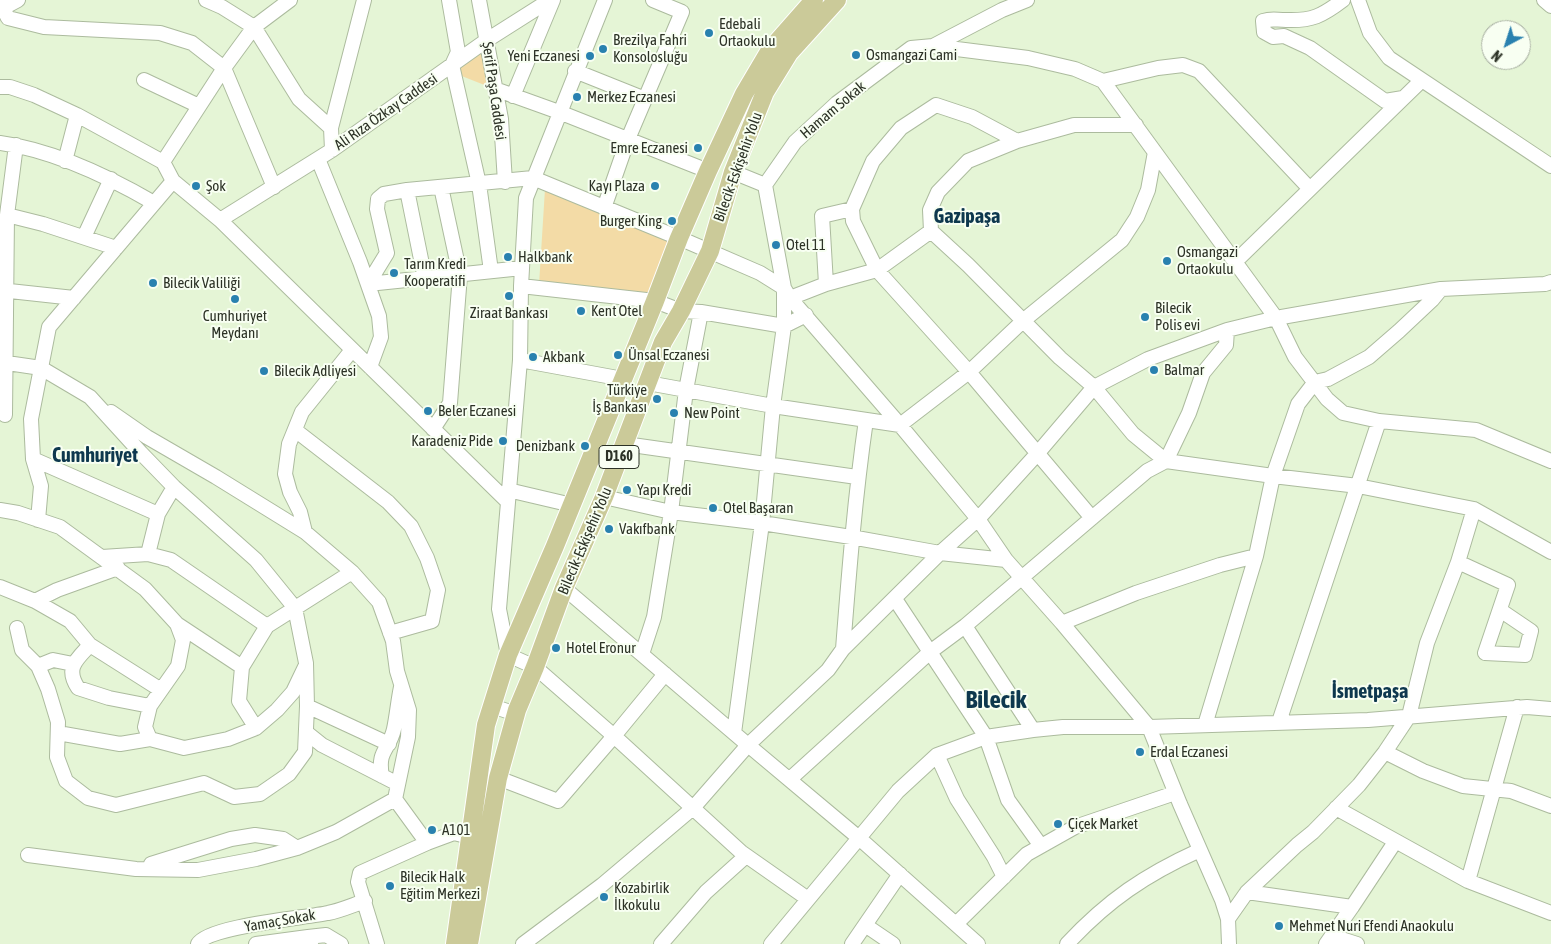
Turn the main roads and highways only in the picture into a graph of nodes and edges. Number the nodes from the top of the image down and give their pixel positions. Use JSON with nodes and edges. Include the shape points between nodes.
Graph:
{"nodes":[{"id":1,"x":814,"y":0,"type":"edge"},
{"id":2,"x":837,"y":0,"type":"edge"},
{"id":3,"x":455,"y":944,"type":"edge"},
{"id":4,"x":469,"y":944,"type":"edge"}],
"edges":[{"from":1,"to":3,"type":"main road","name":"Bilecik-Eskişehir Yolu","number":"D160","via":[[770,50],[744,94],[708,171],[508,655],[486,725]]},
{"from":2,"to":4,"type":"main road","name":"Bilecik-Eskişehir Yolu","number":"D160","via":[[789,53],[765,92],[733,172],[710,251],[663,342],[604,497],[564,588],[516,714],[498,778]]}]}
